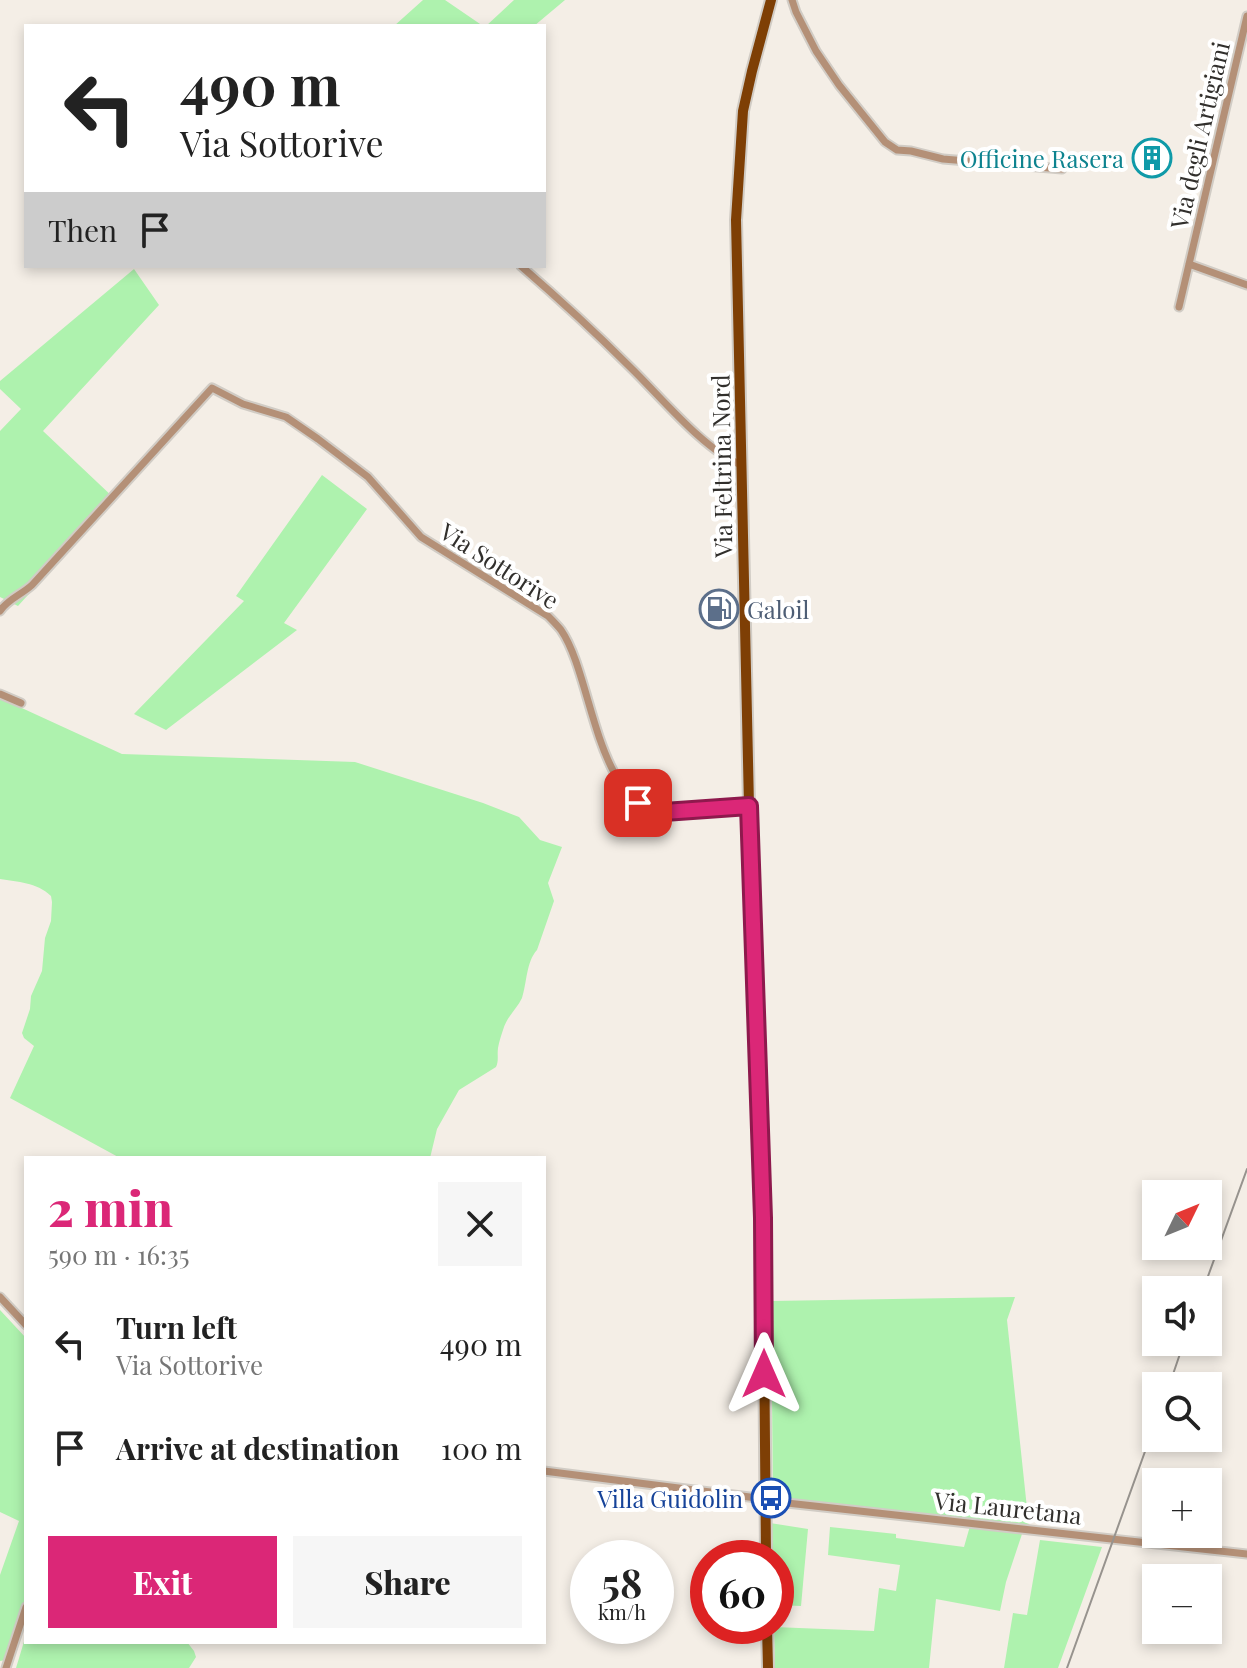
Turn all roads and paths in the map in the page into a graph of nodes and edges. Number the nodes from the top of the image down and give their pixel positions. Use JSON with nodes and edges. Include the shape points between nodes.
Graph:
{"nodes":[{"id":1,"x":771,"y":0,"type":"edge"},
{"id":2,"x":792,"y":0,"type":"edge"},
{"id":3,"x":1247,"y":16,"type":"edge"},
{"id":4,"x":1062,"y":169,"type":"dead end"},
{"id":5,"x":1189,"y":264,"type":"junction"},
{"id":6,"x":523,"y":268,"type":"edge"},
{"id":7,"x":1247,"y":285,"type":"edge"},
{"id":8,"x":1179,"y":307,"type":"dead end"},
{"id":9,"x":741,"y":465,"type":"junction"},
{"id":10,"x":0,"y":611,"type":"edge"},
{"id":11,"x":0,"y":694,"type":"edge"},
{"id":12,"x":21,"y":703,"type":"dead end"},
{"id":13,"x":749,"y":806,"type":"junction"},
{"id":14,"x":0,"y":1297,"type":"edge"},
{"id":15,"x":24,"y":1323,"type":"edge"},
{"id":16,"x":546,"y":1471,"type":"edge"},
{"id":17,"x":765,"y":1501,"type":"junction"},
{"id":18,"x":766,"y":1540,"type":"edge"},
{"id":19,"x":1247,"y":1554,"type":"edge"},
{"id":20,"x":24,"y":1613,"type":"edge"},
{"id":21,"x":767,"y":1644,"type":"edge"},
{"id":22,"x":6,"y":1668,"type":"edge"},
{"id":23,"x":768,"y":1668,"type":"edge"}],
"edges":[{"from":1,"to":9,"type":"main road","name":"Via Feltrina Nord","via":[[743,111],[736,220]]},
{"from":2,"to":4,"type":"street","via":[[839,85],[897,150]]},
{"from":3,"to":5,"type":"street","name":"Via degli Artigiani"},
{"from":5,"to":7,"type":"street","name":"Via degli Artigiani"},
{"from":5,"to":8,"type":"street","name":"Via degli Artigiani"},
{"from":6,"to":9,"type":"street","via":[[685,422]]},
{"from":9,"to":13,"type":"main road","name":"Via Feltrina Nord"},
{"from":10,"to":13,"type":"street","name":"Via Sottorive","via":[[32,585],[212,388],[286,417],[307,431],[368,477],[421,537],[548,616],[573,656],[613,770],[638,803],[664,812]]},
{"from":11,"to":12,"type":"street"},
{"from":13,"to":17,"type":"main road","name":"Via Feltrina Nord","via":[[763,1218]]},
{"from":14,"to":15,"type":"street"},
{"from":16,"to":17,"type":"street","name":"Via Lauretana"},
{"from":17,"to":18,"type":"main road","name":"Via Feltrina Nord"},
{"from":17,"to":19,"type":"street","name":"Via Lauretana"},
{"from":20,"to":22,"type":"street"},
{"from":21,"to":23,"type":"main road"}]}
